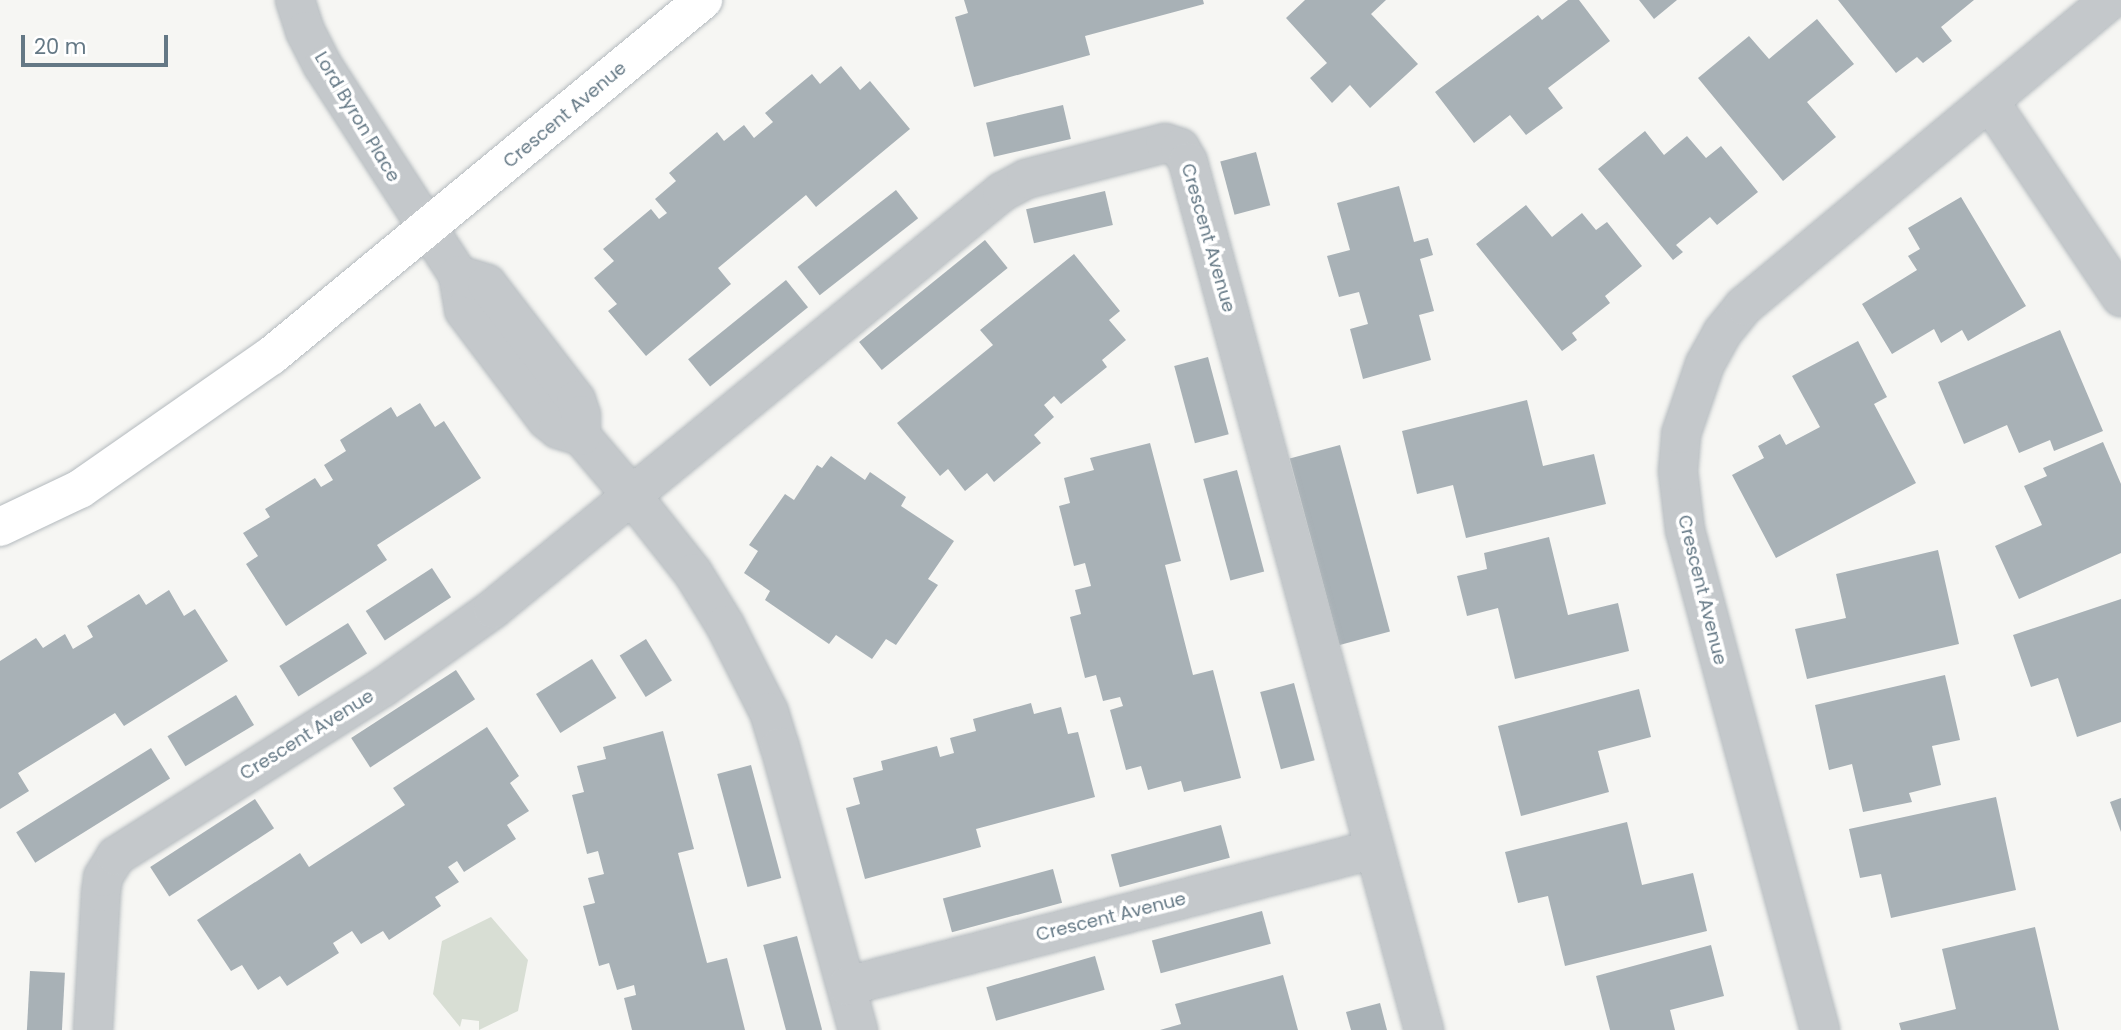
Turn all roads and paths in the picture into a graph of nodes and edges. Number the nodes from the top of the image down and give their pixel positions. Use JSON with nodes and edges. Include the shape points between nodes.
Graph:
{"nodes":[{"id":1,"x":295,"y":0,"type":"edge"},
{"id":2,"x":703,"y":0,"type":"edge"},
{"id":3,"x":2110,"y":0,"type":"edge"},
{"id":4,"x":1990,"y":102,"type":"junction"},
{"id":5,"x":426,"y":230,"type":"junction"},
{"id":6,"x":2121,"y":297,"type":"edge"},
{"id":7,"x":633,"y":497,"type":"junction"},
{"id":8,"x":0,"y":527,"type":"edge"},
{"id":9,"x":1375,"y":849,"type":"junction"},
{"id":10,"x":847,"y":986,"type":"junction"},
{"id":11,"x":93,"y":1030,"type":"edge"},
{"id":12,"x":858,"y":1030,"type":"edge"},
{"id":13,"x":1424,"y":1030,"type":"edge"},
{"id":14,"x":1820,"y":1030,"type":"edge"}],
"edges":[{"from":1,"to":5,"type":"street","name":"Lord Byron Place","via":[[323,66]]},
{"from":2,"to":5,"type":"street","name":"Crescent Avenue"},
{"from":3,"to":4,"type":"street","name":"Crescent Avenue"},
{"from":4,"to":6,"type":"street"},
{"from":4,"to":14,"type":"street","name":"Crescent Avenue","via":[[1744,306],[1705,364],[1681,433],[1678,471],[1685,530]]},
{"from":5,"to":7,"type":"street","via":[[458,275],[464,310],[547,420],[581,436]]},
{"from":5,"to":8,"type":"street","name":"Crescent Avenue","via":[[271,356],[92,481]]},
{"from":7,"to":9,"type":"street","name":"Crescent Avenue","via":[[1002,192],[1026,179],[1173,144],[1188,162]]},
{"from":7,"to":10,"type":"street","via":[[693,573],[769,712]]},
{"from":7,"to":11,"type":"street","name":"Crescent Avenue","via":[[437,650],[116,856],[103,877],[101,891]]},
{"from":9,"to":10,"type":"street","name":"Crescent Avenue"},
{"from":9,"to":13,"type":"street","name":"Crescent Avenue"},
{"from":10,"to":12,"type":"street"}]}
